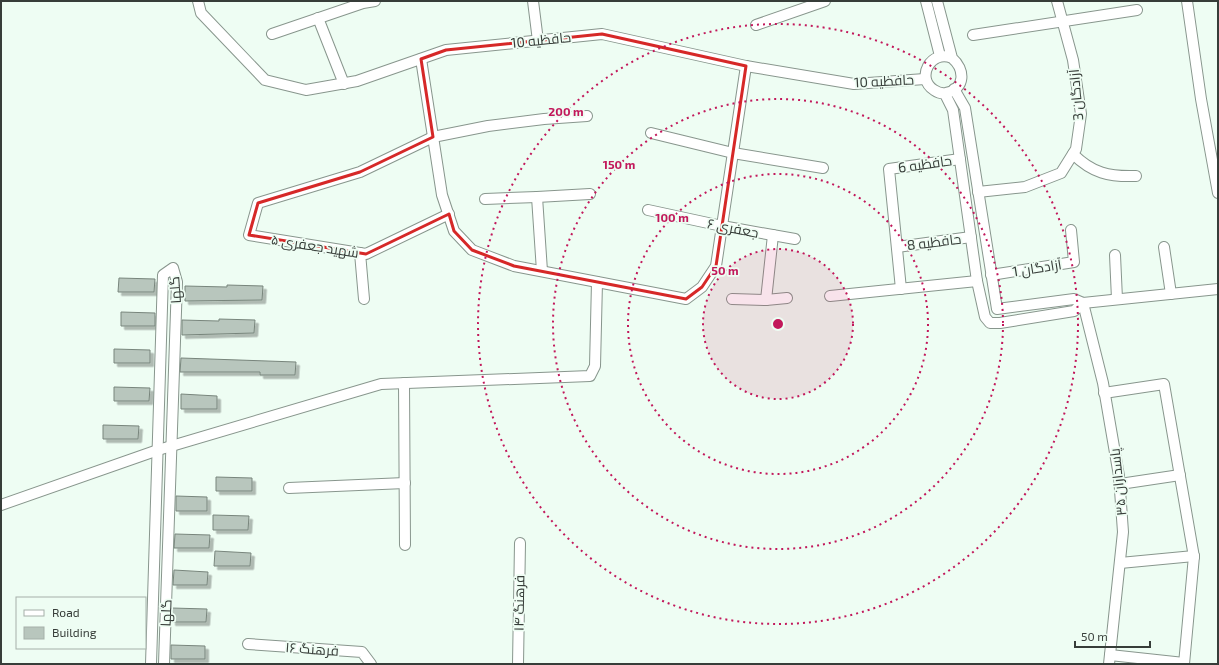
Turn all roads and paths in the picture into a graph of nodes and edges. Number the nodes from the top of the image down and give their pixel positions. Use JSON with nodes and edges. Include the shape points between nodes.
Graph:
{"nodes":[{"id":1,"x":198,"y":1,"type":"edge"},
{"id":2,"x":376,"y":1,"type":"edge"},
{"id":3,"x":533,"y":1,"type":"edge"},
{"id":4,"x":825,"y":1,"type":"edge"},
{"id":5,"x":926,"y":1,"type":"edge"},
{"id":6,"x":937,"y":1,"type":"edge"},
{"id":7,"x":1057,"y":1,"type":"edge"},
{"id":8,"x":1187,"y":1,"type":"edge"},
{"id":9,"x":1137,"y":10,"type":"dead end"},
{"id":10,"x":318,"y":18,"type":"junction"},
{"id":11,"x":1062,"y":21,"type":"junction"},
{"id":12,"x":756,"y":25,"type":"dead end"},
{"id":13,"x":272,"y":34,"type":"dead end"},
{"id":14,"x":973,"y":35,"type":"dead end"},
{"id":15,"x":538,"y":41,"type":"junction"},
{"id":16,"x":940,"y":56,"type":"junction"},
{"id":17,"x":952,"y":58,"type":"junction"},
{"id":18,"x":421,"y":59,"type":"junction"},
{"id":19,"x":746,"y":66,"type":"junction"},
{"id":20,"x":925,"y":79,"type":"junction"},
{"id":21,"x":344,"y":84,"type":"junction"},
{"id":22,"x":949,"y":92,"type":"junction"},
{"id":23,"x":587,"y":116,"type":"dead end"},
{"id":24,"x":651,"y":133,"type":"dead end"},
{"id":25,"x":433,"y":137,"type":"junction"},
{"id":26,"x":733,"y":153,"type":"junction"},
{"id":27,"x":1073,"y":154,"type":"junction"},
{"id":28,"x":960,"y":159,"type":"junction"},
{"id":29,"x":823,"y":168,"type":"dead end"},
{"id":30,"x":1136,"y":176,"type":"dead end"},
{"id":31,"x":978,"y":192,"type":"junction"},
{"id":32,"x":1218,"y":193,"type":"edge"},
{"id":33,"x":590,"y":194,"type":"dead end"},
{"id":34,"x":537,"y":197,"type":"junction"},
{"id":35,"x":485,"y":199,"type":"dead end"},
{"id":36,"x":648,"y":210,"type":"dead end"},
{"id":37,"x":448,"y":214,"type":"junction"},
{"id":38,"x":722,"y":226,"type":"junction"},
{"id":39,"x":1071,"y":230,"type":"dead end"},
{"id":40,"x":773,"y":235,"type":"junction"},
{"id":41,"x":971,"y":237,"type":"junction"},
{"id":42,"x":795,"y":239,"type":"dead end"},
{"id":43,"x":897,"y":247,"type":"junction"},
{"id":44,"x":1164,"y":247,"type":"dead end"},
{"id":45,"x":360,"y":253,"type":"junction"},
{"id":46,"x":1115,"y":255,"type":"dead end"},
{"id":47,"x":542,"y":271,"type":"junction"},
{"id":48,"x":991,"y":275,"type":"junction"},
{"id":49,"x":977,"y":281,"type":"junction"},
{"id":50,"x":597,"y":282,"type":"junction"},
{"id":51,"x":901,"y":289,"type":"junction"},
{"id":52,"x":1218,"y":289,"type":"edge"},
{"id":53,"x":1171,"y":294,"type":"junction"},
{"id":54,"x":830,"y":296,"type":"dead end"},
{"id":55,"x":787,"y":298,"type":"dead end"},
{"id":56,"x":364,"y":299,"type":"dead end"},
{"id":57,"x":732,"y":299,"type":"dead end"},
{"id":58,"x":1117,"y":299,"type":"junction"},
{"id":59,"x":766,"y":300,"type":"junction"},
{"id":60,"x":1083,"y":303,"type":"junction"},
{"id":61,"x":404,"y":383,"type":"junction"},
{"id":62,"x":1104,"y":393,"type":"junction"},
{"id":63,"x":172,"y":447,"type":"junction"},
{"id":64,"x":158,"y":450,"type":"junction"},
{"id":65,"x":1180,"y":475,"type":"junction"},
{"id":66,"x":405,"y":483,"type":"junction"},
{"id":67,"x":1120,"y":484,"type":"junction"},
{"id":68,"x":288,"y":488,"type":"dead end"},
{"id":69,"x":1,"y":505,"type":"edge"},
{"id":70,"x":520,"y":543,"type":"dead end"},
{"id":71,"x":405,"y":545,"type":"dead end"},
{"id":72,"x":1194,"y":557,"type":"junction"},
{"id":73,"x":1120,"y":563,"type":"junction"},
{"id":74,"x":248,"y":644,"type":"dead end"},
{"id":75,"x":1110,"y":659,"type":"edge"},
{"id":76,"x":151,"y":664,"type":"edge"},
{"id":77,"x":164,"y":664,"type":"edge"},
{"id":78,"x":371,"y":664,"type":"edge"},
{"id":79,"x":518,"y":664,"type":"edge"},
{"id":80,"x":1184,"y":664,"type":"edge"}],
"edges":[{"from":1,"to":21,"type":"street","name":"حافظیه 10","via":[[201,13],[265,80],[306,90]]},
{"from":2,"to":10,"type":"street"},
{"from":3,"to":15,"type":"street"},
{"from":4,"to":12,"type":"street"},
{"from":5,"to":16,"type":"street"},
{"from":6,"to":17,"type":"street"},
{"from":7,"to":11,"type":"street","name":"آزادگان 3"},
{"from":8,"to":32,"type":"street"},
{"from":9,"to":11,"type":"street"},
{"from":10,"to":13,"type":"street"},
{"from":10,"to":21,"type":"street"},
{"from":11,"to":14,"type":"street"},
{"from":11,"to":27,"type":"street","name":"آزادگان 3","via":[[1073,60],[1081,114]]},
{"from":15,"to":18,"type":"street","name":"حافظیه 10","via":[[446,50]]},
{"from":15,"to":19,"type":"street","name":"حافظیه 10","via":[[602,34]]},
{"from":16,"to":17,"type":"street"},
{"from":16,"to":20,"type":"street","via":[[930,61],[925,69]]},
{"from":17,"to":22,"type":"street","via":[[959,64],[962,73],[960,82]]},
{"from":18,"to":21,"type":"street","name":"حافظیه 10"},
{"from":18,"to":25,"type":"street"},
{"from":19,"to":20,"type":"street","name":"حافظیه 10","via":[[854,84]]},
{"from":19,"to":26,"type":"street"},
{"from":20,"to":22,"type":"street","via":[[937,92]]},
{"from":22,"to":28,"type":"street"},
{"from":22,"to":31,"type":"street","via":[[965,108]]},
{"from":23,"to":25,"type":"street","via":[[530,120]]},
{"from":24,"to":26,"type":"street"},
{"from":25,"to":37,"type":"street","via":[[442,195]]},
{"from":25,"to":45,"type":"street","name":"شهید جعفری ۵","via":[[360,172],[258,203],[249,235]]},
{"from":26,"to":29,"type":"street"},
{"from":26,"to":38,"type":"street"},
{"from":27,"to":30,"type":"street","via":[[1084,166],[1098,172]]},
{"from":27,"to":31,"type":"street","name":"آزادگان 3","via":[[1061,173],[1025,187]]},
{"from":28,"to":41,"type":"street"},
{"from":28,"to":43,"type":"street","name":"حافظیه 6","via":[[889,169]]},
{"from":31,"to":48,"type":"street"},
{"from":33,"to":34,"type":"street"},
{"from":34,"to":35,"type":"street"},
{"from":34,"to":47,"type":"street"},
{"from":36,"to":38,"type":"street","name":"جعفری ۶"},
{"from":37,"to":45,"type":"street","name":"شهید جعفری ۵","via":[[366,254]]},
{"from":37,"to":47,"type":"street","via":[[454,231],[472,250],[514,266]]},
{"from":38,"to":40,"type":"street","name":"جعفری ۶"},
{"from":38,"to":50,"type":"street","via":[[716,266],[702,287],[686,299]]},
{"from":39,"to":48,"type":"street","name":"آزادگان 1","via":[[1074,262]]},
{"from":40,"to":42,"type":"street","name":"جعفری ۶"},
{"from":40,"to":59,"type":"street"},
{"from":41,"to":43,"type":"street","name":"حافظیه 8"},
{"from":41,"to":49,"type":"street"},
{"from":43,"to":51,"type":"street"},
{"from":44,"to":53,"type":"street"},
{"from":45,"to":56,"type":"street"},
{"from":46,"to":58,"type":"street"},
{"from":47,"to":50,"type":"street"},
{"from":48,"to":60,"type":"street","via":[[997,309],[1074,299]]},
{"from":49,"to":51,"type":"street"},
{"from":49,"to":60,"type":"street","via":[[985,317],[990,323],[1074,311]]},
{"from":50,"to":61,"type":"street","via":[[596,366],[590,376]]},
{"from":51,"to":54,"type":"street"},
{"from":52,"to":53,"type":"street"},
{"from":53,"to":58,"type":"street"},
{"from":55,"to":59,"type":"street"},
{"from":57,"to":59,"type":"street"},
{"from":58,"to":60,"type":"street"},
{"from":60,"to":62,"type":"street","name":"پاسداران ۳۵"},
{"from":61,"to":63,"type":"street","via":[[381,384]]},
{"from":61,"to":66,"type":"street"},
{"from":62,"to":65,"type":"street","via":[[1164,384]]},
{"from":62,"to":67,"type":"street","name":"پاسداران ۳۵"},
{"from":63,"to":64,"type":"street"},
{"from":63,"to":64,"type":"street","name":"گلها","via":[[177,282],[173,268],[163,275]]},
{"from":63,"to":77,"type":"street","name":"گلها"},
{"from":64,"to":69,"type":"street"},
{"from":64,"to":76,"type":"street","name":"گلها"},
{"from":65,"to":67,"type":"street"},
{"from":65,"to":72,"type":"street"},
{"from":66,"to":68,"type":"street"},
{"from":66,"to":71,"type":"street"},
{"from":67,"to":73,"type":"street","name":"پاسداران ۳۵","via":[[1123,532]]},
{"from":70,"to":79,"type":"street","name":"فرهنگ ۱۴"},
{"from":72,"to":73,"type":"street"},
{"from":72,"to":80,"type":"street"},
{"from":73,"to":75,"type":"street","name":"پاسداران ۳۵"},
{"from":74,"to":78,"type":"street","name":"فرهنگ ۱۶","via":[[362,652]]},
{"from":75,"to":80,"type":"street"}]}
